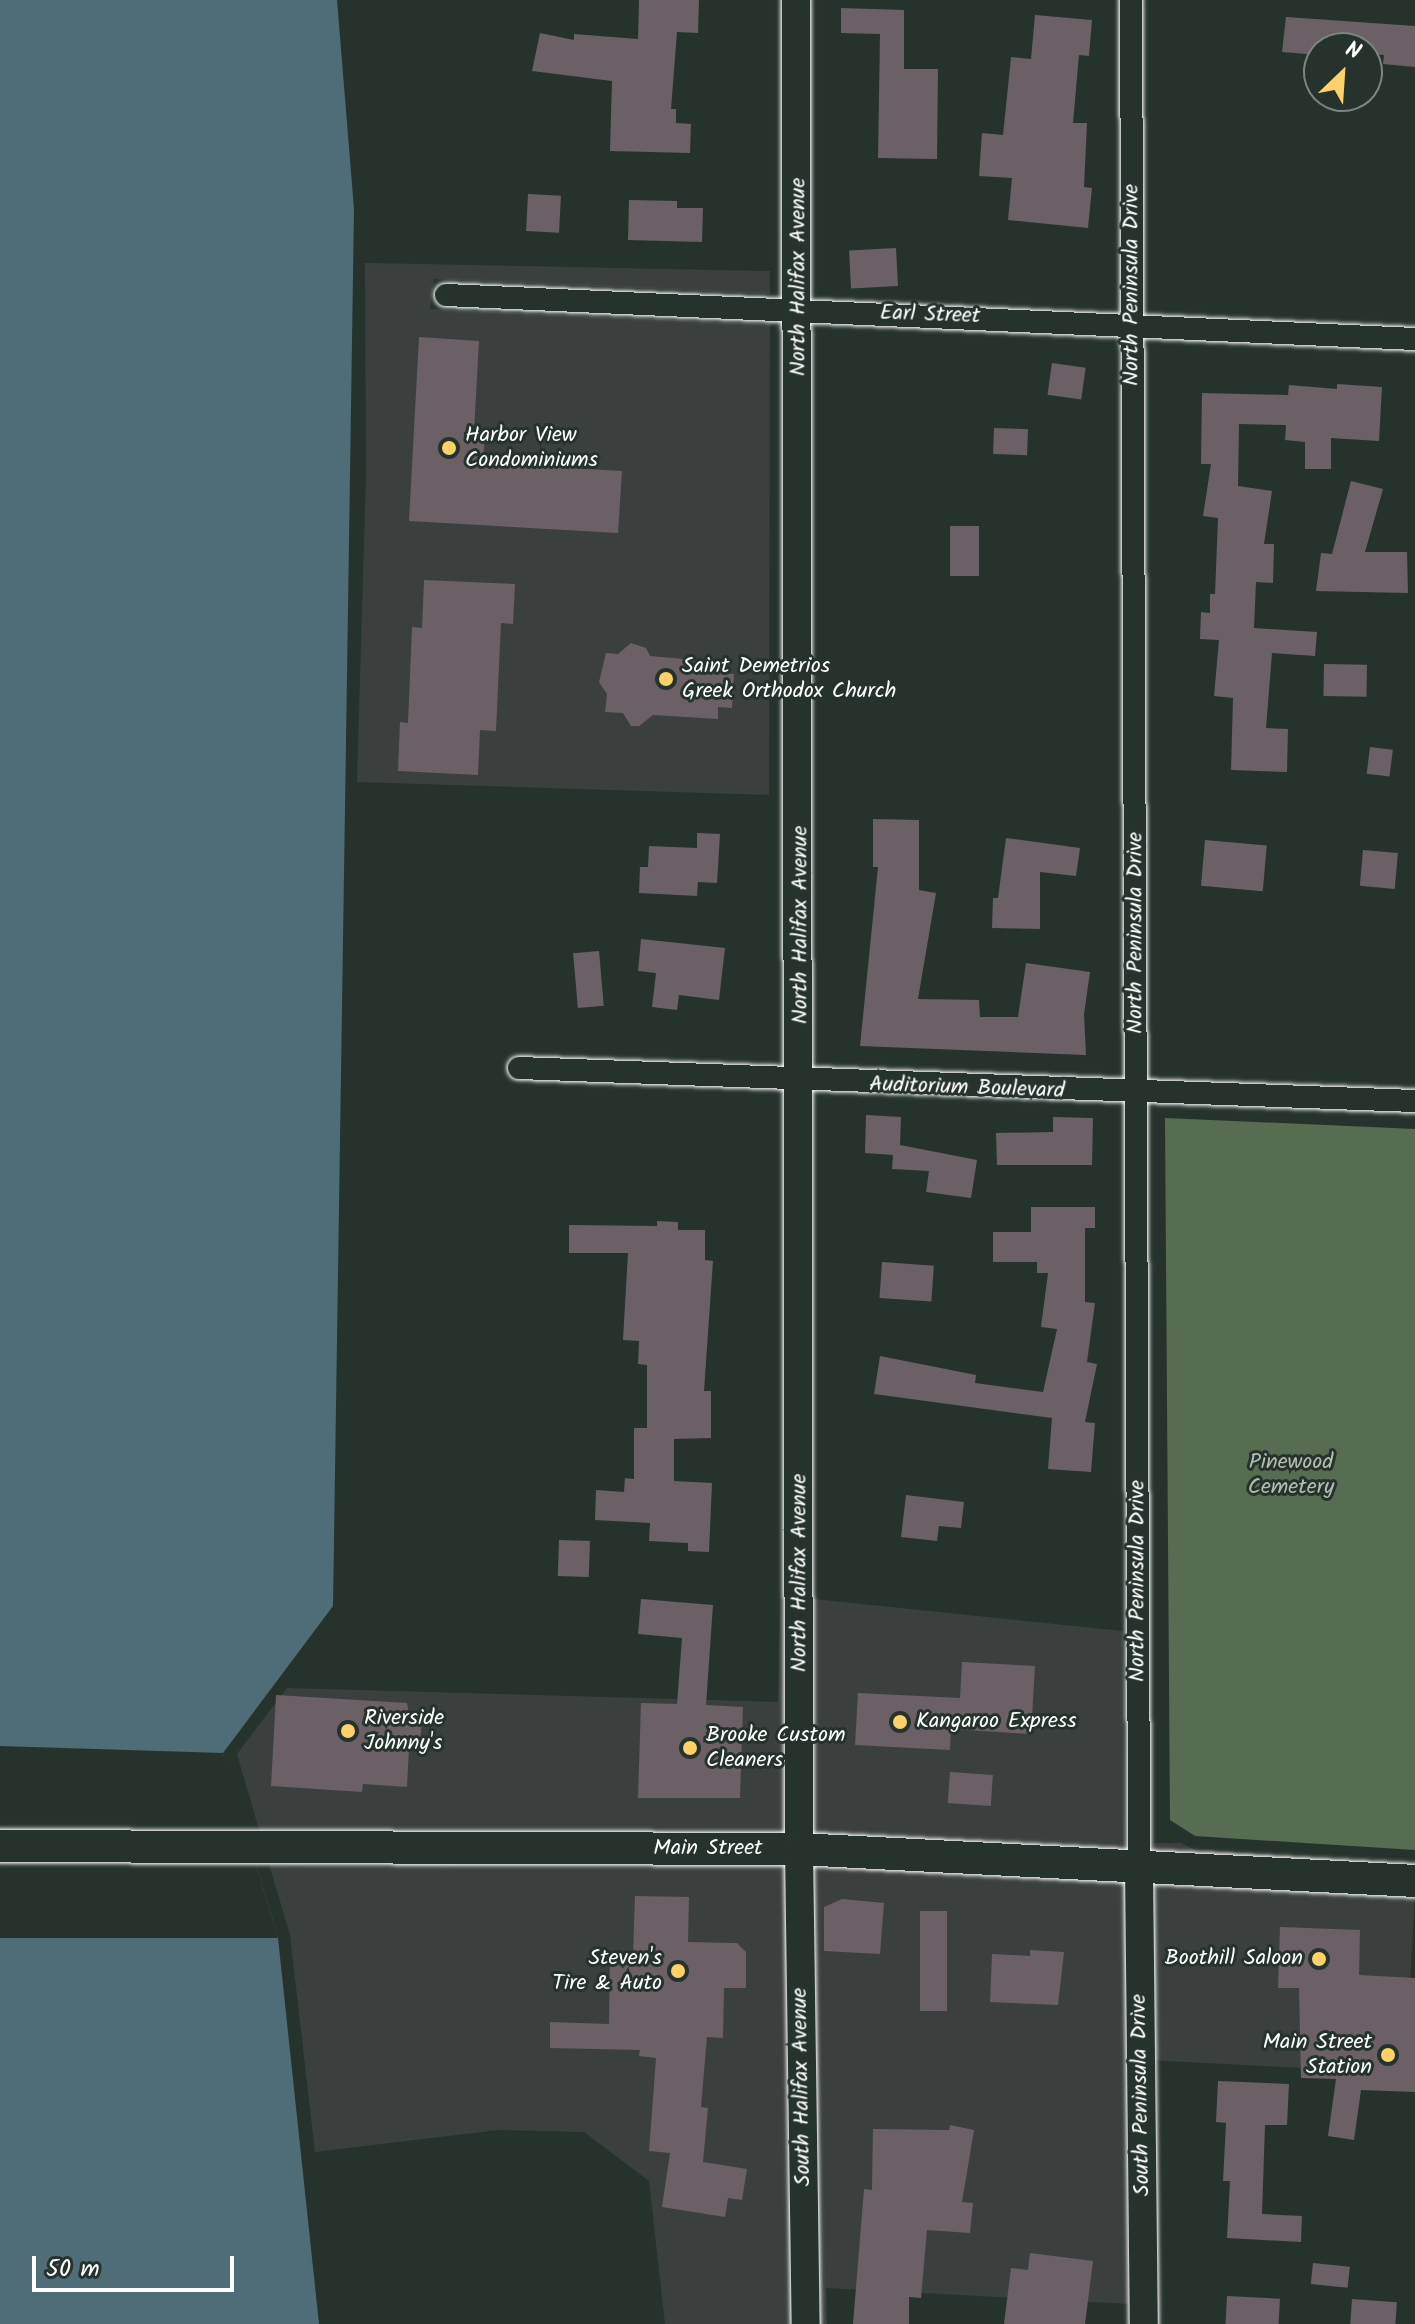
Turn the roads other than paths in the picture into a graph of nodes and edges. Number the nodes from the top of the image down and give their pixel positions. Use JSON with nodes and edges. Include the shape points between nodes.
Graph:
{"nodes":[{"id":1,"x":796,"y":0,"type":"edge"},
{"id":2,"x":1131,"y":0,"type":"edge"},
{"id":3,"x":446,"y":295,"type":"dead end"},
{"id":4,"x":800,"y":310,"type":"junction"},
{"id":5,"x":1133,"y":323,"type":"junction"},
{"id":6,"x":1415,"y":339,"type":"edge"},
{"id":7,"x":519,"y":1068,"type":"dead end"},
{"id":8,"x":801,"y":1082,"type":"junction"},
{"id":9,"x":1136,"y":1093,"type":"junction"},
{"id":10,"x":1415,"y":1101,"type":"edge"},
{"id":11,"x":0,"y":1846,"type":"edge"},
{"id":12,"x":799,"y":1849,"type":"junction"},
{"id":13,"x":1139,"y":1867,"type":"junction"},
{"id":14,"x":1415,"y":1881,"type":"edge"},
{"id":15,"x":806,"y":2324,"type":"edge"},
{"id":16,"x":1144,"y":2324,"type":"edge"}],
"edges":[{"from":1,"to":4,"type":"street","name":"North Halifax Avenue"},
{"from":2,"to":5,"type":"street","name":"North Peninsula Drive"},
{"from":3,"to":4,"type":"street","name":"Earl Street"},
{"from":4,"to":5,"type":"street","name":"Earl Street"},
{"from":4,"to":8,"type":"street","name":"North Halifax Avenue"},
{"from":5,"to":6,"type":"street","name":"Earl Street"},
{"from":5,"to":9,"type":"street","name":"North Peninsula Drive"},
{"from":7,"to":8,"type":"street","name":"Auditorium Boulevard"},
{"from":8,"to":9,"type":"street","name":"Auditorium Boulevard"},
{"from":8,"to":12,"type":"street","name":"North Halifax Avenue"},
{"from":9,"to":10,"type":"street","name":"Auditorium Boulevard"},
{"from":9,"to":13,"type":"street","name":"North Peninsula Drive"},
{"from":11,"to":12,"type":"main road","name":"Main Street"},
{"from":12,"to":13,"type":"main road","name":"Main Street"},
{"from":12,"to":15,"type":"street","name":"South Halifax Avenue"},
{"from":13,"to":14,"type":"main road","name":"Main Street"},
{"from":13,"to":16,"type":"street","name":"South Peninsula Drive"}]}
